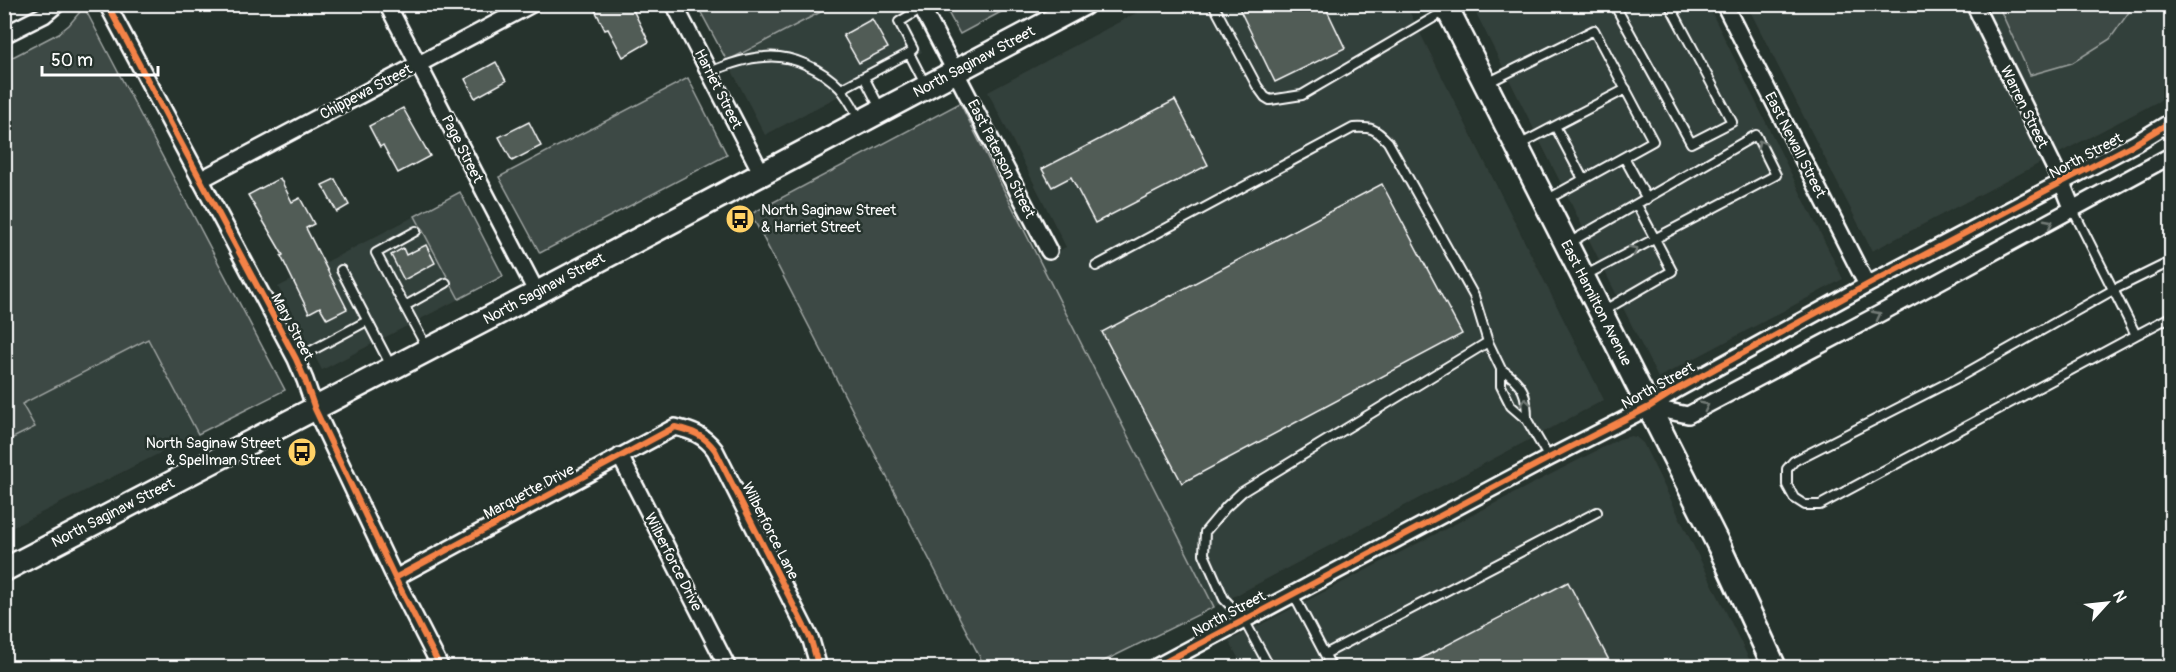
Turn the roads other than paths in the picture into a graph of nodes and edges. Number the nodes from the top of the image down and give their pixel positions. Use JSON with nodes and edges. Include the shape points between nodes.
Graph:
{"nodes":[{"id":1,"x":57,"y":4,"type":"edge"},
{"id":2,"x":107,"y":4,"type":"edge"},
{"id":3,"x":387,"y":4,"type":"edge"},
{"id":4,"x":532,"y":4,"type":"edge"},
{"id":5,"x":674,"y":4,"type":"edge"},
{"id":6,"x":1083,"y":4,"type":"edge"},
{"id":7,"x":1213,"y":4,"type":"edge"},
{"id":8,"x":1614,"y":4,"type":"edge"},
{"id":9,"x":1669,"y":4,"type":"edge"},
{"id":10,"x":1724,"y":4,"type":"edge"},
{"id":11,"x":1974,"y":4,"type":"edge"},
{"id":12,"x":921,"y":6,"type":"edge"},
{"id":13,"x":1449,"y":6,"type":"edge"},
{"id":14,"x":4,"y":35,"type":"edge"},
{"id":15,"x":909,"y":53,"type":"junction"},
{"id":16,"x":419,"y":64,"type":"junction"},
{"id":17,"x":710,"y":72,"type":"junction"},
{"id":18,"x":956,"y":72,"type":"junction"},
{"id":19,"x":864,"y":77,"type":"junction"},
{"id":20,"x":1485,"y":84,"type":"junction"},
{"id":21,"x":927,"y":87,"type":"junction"},
{"id":22,"x":841,"y":89,"type":"junction"},
{"id":23,"x":1626,"y":89,"type":"junction"},
{"id":24,"x":882,"y":111,"type":"junction"},
{"id":25,"x":2172,"y":121,"type":"edge"},
{"id":26,"x":861,"y":122,"type":"junction"},
{"id":27,"x":1555,"y":126,"type":"junction"},
{"id":28,"x":1516,"y":147,"type":"junction"},
{"id":29,"x":2172,"y":155,"type":"edge"},
{"id":30,"x":1624,"y":157,"type":"junction"},
{"id":31,"x":762,"y":174,"type":"junction"},
{"id":32,"x":1583,"y":179,"type":"junction"},
{"id":33,"x":200,"y":180,"type":"junction"},
{"id":34,"x":2062,"y":183,"type":"junction"},
{"id":35,"x":1647,"y":199,"type":"junction"},
{"id":36,"x":1544,"y":201,"type":"junction"},
{"id":37,"x":1637,"y":205,"type":"junction"},
{"id":38,"x":2073,"y":210,"type":"junction"},
{"id":39,"x":416,"y":231,"type":"dead end"},
{"id":40,"x":1654,"y":240,"type":"junction"},
{"id":41,"x":1566,"y":245,"type":"junction"},
{"id":42,"x":1049,"y":251,"type":"dead end"},
{"id":43,"x":2172,"y":261,"type":"edge"},
{"id":44,"x":1096,"y":266,"type":"dead end"},
{"id":45,"x":341,"y":270,"type":"dead end"},
{"id":46,"x":1582,"y":277,"type":"junction"},
{"id":47,"x":446,"y":284,"type":"dead end"},
{"id":48,"x":1867,"y":285,"type":"junction"},
{"id":49,"x":2113,"y":290,"type":"junction"},
{"id":50,"x":537,"y":293,"type":"junction"},
{"id":51,"x":405,"y":306,"type":"junction"},
{"id":52,"x":1600,"y":313,"type":"junction"},
{"id":53,"x":2172,"y":316,"type":"edge"},
{"id":54,"x":367,"y":321,"type":"junction"},
{"id":55,"x":2136,"y":335,"type":"junction"},
{"id":56,"x":1488,"y":342,"type":"junction"},
{"id":57,"x":428,"y":349,"type":"junction"},
{"id":58,"x":296,"y":359,"type":"junction"},
{"id":59,"x":392,"y":367,"type":"junction"},
{"id":60,"x":1501,"y":369,"type":"junction"},
{"id":61,"x":1649,"y":407,"type":"junction"},
{"id":62,"x":315,"y":409,"type":"junction"},
{"id":63,"x":1527,"y":420,"type":"junction"},
{"id":64,"x":675,"y":427,"type":"joint"},
{"id":65,"x":620,"y":456,"type":"junction"},
{"id":66,"x":1549,"y":458,"type":"junction"},
{"id":67,"x":1597,"y":512,"type":"dead end"},
{"id":68,"x":4,"y":570,"type":"edge"},
{"id":69,"x":395,"y":578,"type":"junction"},
{"id":70,"x":1293,"y":594,"type":"junction"},
{"id":71,"x":1244,"y":620,"type":"junction"},
{"id":72,"x":1325,"y":654,"type":"junction"},
{"id":73,"x":441,"y":668,"type":"edge"},
{"id":74,"x":728,"y":668,"type":"edge"},
{"id":75,"x":819,"y":668,"type":"edge"},
{"id":76,"x":1154,"y":668,"type":"edge"},
{"id":77,"x":1270,"y":668,"type":"edge"},
{"id":78,"x":1332,"y":668,"type":"edge"},
{"id":79,"x":1775,"y":668,"type":"edge"}],
"edges":[{"from":1,"to":14,"type":"street"},
{"from":2,"to":33,"type":"street","name":"Mary Street"},
{"from":3,"to":16,"type":"street","name":"Page Street"},
{"from":4,"to":16,"type":"street","name":"Chippewa Street"},
{"from":5,"to":17,"type":"street","name":"Harriet Street"},
{"from":6,"to":18,"type":"main road","name":"North Saginaw Street"},
{"from":7,"to":13,"type":"lane","via":[[1257,86],[1270,100],[1302,95]]},
{"from":8,"to":9,"type":"lane","via":[[1691,143],[1732,122]]},
{"from":10,"to":48,"type":"street","name":"East Newall Street"},
{"from":11,"to":34,"type":"street","name":"Warren Street"},
{"from":12,"to":15,"type":"lane","via":[[899,22],[913,49]]},
{"from":12,"to":18,"type":"street","name":"East Paterson Street"},
{"from":13,"to":20,"type":"main road","name":"East Hamilton Avenue"},
{"from":15,"to":19,"type":"lane"},
{"from":15,"to":21,"type":"lane"},
{"from":16,"to":33,"type":"street","name":"Chippewa Street"},
{"from":16,"to":50,"type":"street","name":"Page Street"},
{"from":17,"to":22,"type":"lane","via":[[764,56],[811,66]]},
{"from":17,"to":31,"type":"street","name":"Harriet Street"},
{"from":18,"to":21,"type":"main road","name":"North Saginaw Street"},
{"from":18,"to":42,"type":"street","name":"East Paterson Street"},
{"from":19,"to":22,"type":"lane"},
{"from":19,"to":24,"type":"lane"},
{"from":20,"to":23,"type":"lane","via":[[1594,30]]},
{"from":20,"to":28,"type":"main road","name":"East Hamilton Avenue"},
{"from":21,"to":24,"type":"main road","name":"North Saginaw Street"},
{"from":22,"to":26,"type":"lane"},
{"from":23,"to":27,"type":"lane"},
{"from":23,"to":30,"type":"lane","via":[[1653,141]]},
{"from":24,"to":26,"type":"main road","name":"North Saginaw Street"},
{"from":25,"to":34,"type":"street","name":"North Street"},
{"from":26,"to":31,"type":"main road","name":"North Saginaw Street"},
{"from":27,"to":28,"type":"lane"},
{"from":27,"to":32,"type":"lane"},
{"from":28,"to":36,"type":"main road","name":"East Hamilton Avenue"},
{"from":29,"to":38,"type":"street","name":"North Street"},
{"from":30,"to":32,"type":"lane"},
{"from":30,"to":35,"type":"lane"},
{"from":31,"to":50,"type":"main road","name":"North Saginaw Street"},
{"from":32,"to":36,"type":"lane"},
{"from":33,"to":58,"type":"street","name":"Mary Street"},
{"from":34,"to":38,"type":"street","name":"Warren Street"},
{"from":34,"to":48,"type":"street","name":"North Street"},
{"from":35,"to":37,"type":"lane"},
{"from":40,"to":35,"type":"lane","one_way":true,"via":[[1776,175],[1756,135]]},
{"from":36,"to":41,"type":"main road","name":"East Hamilton Avenue"},
{"from":37,"to":40,"type":"lane"},
{"from":37,"to":41,"type":"lane"},
{"from":38,"to":49,"type":"lane"},
{"from":61,"to":38,"type":"street","name":"North Street","one_way":true,"via":[[1688,414]]},
{"from":39,"to":51,"type":"lane","via":[[376,253]]},
{"from":46,"to":40,"type":"lane","one_way":true},
{"from":40,"to":52,"type":"lane","via":[[1672,271]]},
{"from":41,"to":46,"type":"main road","name":"East Hamilton Avenue"},
{"from":43,"to":49,"type":"lane"},
{"from":44,"to":56,"type":"lane","via":[[1353,128],[1368,127],[1388,142],[1461,271],[1474,296]]},
{"from":45,"to":54,"type":"lane"},
{"from":46,"to":52,"type":"main road","name":"East Hamilton Avenue"},
{"from":47,"to":51,"type":"lane"},
{"from":48,"to":61,"type":"street","name":"North Street"},
{"from":49,"to":55,"type":"lane"},
{"from":49,"to":55,"type":"lane","via":[[1959,377],[1794,462],[1787,469],[1787,484],[1794,498],[1805,506],[1820,505]]},
{"from":50,"to":57,"type":"main road","name":"North Saginaw Street"},
{"from":51,"to":57,"type":"lane"},
{"from":52,"to":61,"type":"main road","name":"East Hamilton Avenue"},
{"from":53,"to":55,"type":"lane"},
{"from":54,"to":58,"type":"lane"},
{"from":54,"to":59,"type":"lane"},
{"from":56,"to":60,"type":"lane"},
{"from":56,"to":71,"type":"lane","via":[[1242,492],[1226,507],[1205,532],[1204,554],[1224,598]]},
{"from":57,"to":59,"type":"main road","name":"North Saginaw Street"},
{"from":58,"to":62,"type":"street","name":"Mary Street"},
{"from":59,"to":62,"type":"main road","name":"North Saginaw Street"},
{"from":60,"to":63,"type":"lane","via":[[1502,387],[1511,406]]},
{"from":63,"to":60,"type":"lane","one_way":true,"via":[[1527,398],[1516,379]]},
{"from":61,"to":66,"type":"street","name":"North Street"},
{"from":61,"to":79,"type":"main road","name":"East Hamilton Avenue"},
{"from":62,"to":68,"type":"main road","name":"North Saginaw Street"},
{"from":62,"to":69,"type":"street","name":"Mary Street"},
{"from":63,"to":66,"type":"lane"},
{"from":64,"to":65,"type":"street","name":"Marquette Drive"},
{"from":64,"to":75,"type":"street","name":"Wilberforce Lane","via":[[699,435],[715,450],[812,640]]},
{"from":65,"to":69,"type":"street","name":"Marquette Drive"},
{"from":65,"to":74,"type":"street","name":"Wilberforce Drive"},
{"from":66,"to":70,"type":"street","name":"North Street"},
{"from":67,"to":72,"type":"lane"},
{"from":69,"to":73,"type":"street","name":"Mary Street"},
{"from":70,"to":71,"type":"street","name":"North Street"},
{"from":70,"to":72,"type":"lane"},
{"from":71,"to":76,"type":"street","name":"North Street"},
{"from":71,"to":77,"type":"lane"},
{"from":72,"to":78,"type":"lane"}]}
